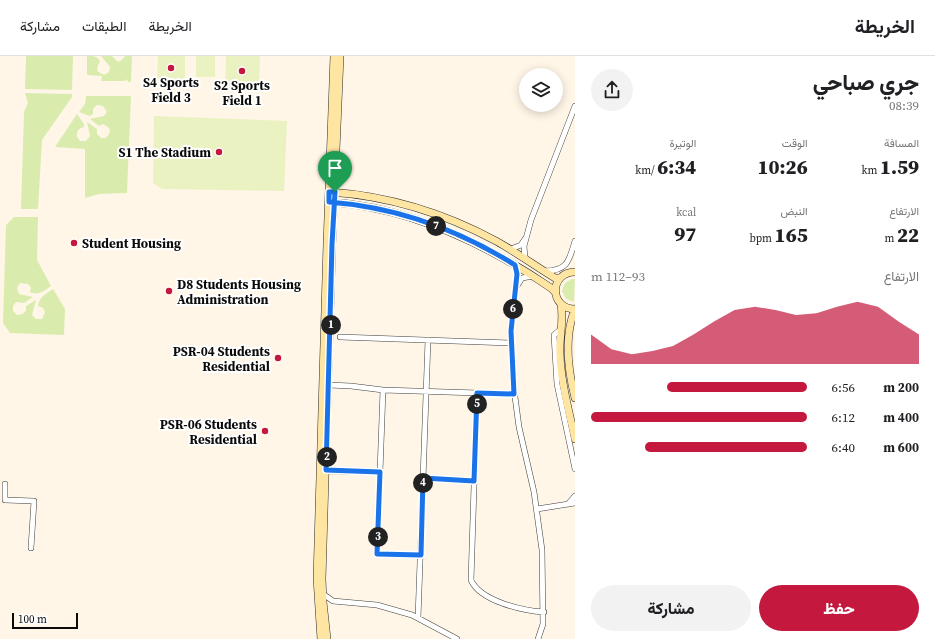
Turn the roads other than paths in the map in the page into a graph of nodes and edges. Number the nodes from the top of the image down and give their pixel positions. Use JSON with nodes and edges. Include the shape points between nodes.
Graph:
{"nodes":[{"id":1,"x":334,"y":56,"type":"edge"},
{"id":2,"x":340,"y":56,"type":"edge"},
{"id":3,"x":575,"y":106,"type":"edge"},
{"id":4,"x":332,"y":192,"type":"junction"},
{"id":5,"x":331,"y":202,"type":"junction"},
{"id":6,"x":525,"y":239,"type":"junction"},
{"id":7,"x":575,"y":242,"type":"edge"},
{"id":8,"x":511,"y":249,"type":"junction"},
{"id":9,"x":525,"y":258,"type":"junction"},
{"id":10,"x":515,"y":265,"type":"junction"},
{"id":11,"x":575,"y":265,"type":"edge"},
{"id":12,"x":544,"y":271,"type":"junction"},
{"id":13,"x":573,"y":272,"type":"edge"},
{"id":14,"x":533,"y":276,"type":"junction"},
{"id":15,"x":516,"y":278,"type":"junction"},
{"id":16,"x":522,"y":278,"type":"junction"},
{"id":17,"x":559,"y":278,"type":"junction"},
{"id":18,"x":515,"y":291,"type":"junction"},
{"id":19,"x":555,"y":292,"type":"junction"},
{"id":20,"x":561,"y":305,"type":"junction"},
{"id":21,"x":575,"y":309,"type":"edge"},
{"id":22,"x":561,"y":329,"type":"junction"},
{"id":23,"x":340,"y":337,"type":"dead end"},
{"id":24,"x":428,"y":340,"type":"junction"},
{"id":25,"x":512,"y":343,"type":"junction"},
{"id":26,"x":329,"y":385,"type":"junction"},
{"id":27,"x":383,"y":390,"type":"junction"},
{"id":28,"x":426,"y":391,"type":"junction"},
{"id":29,"x":477,"y":393,"type":"junction"},
{"id":30,"x":514,"y":394,"type":"junction"},
{"id":31,"x":575,"y":398,"type":"edge"},
{"id":32,"x":575,"y":439,"type":"edge"},
{"id":33,"x":575,"y":469,"type":"edge"},
{"id":34,"x":326,"y":470,"type":"junction"},
{"id":35,"x":380,"y":472,"type":"junction"},
{"id":36,"x":423,"y":478,"type":"junction"},
{"id":37,"x":474,"y":481,"type":"junction"},
{"id":38,"x":5,"y":484,"type":"dead end"},
{"id":39,"x":575,"y":496,"type":"edge"},
{"id":40,"x":572,"y":503,"type":"edge"},
{"id":41,"x":575,"y":508,"type":"edge"},
{"id":42,"x":536,"y":509,"type":"junction"},
{"id":43,"x":31,"y":548,"type":"dead end"},
{"id":44,"x":421,"y":555,"type":"junction"},
{"id":45,"x":323,"y":594,"type":"junction"},
{"id":46,"x":332,"y":601,"type":"junction"},
{"id":47,"x":324,"y":611,"type":"junction"},
{"id":48,"x":544,"y":612,"type":"junction"},
{"id":49,"x":418,"y":618,"type":"junction"},
{"id":50,"x":321,"y":639,"type":"edge"},
{"id":51,"x":327,"y":639,"type":"edge"},
{"id":52,"x":457,"y":639,"type":"edge"},
{"id":53,"x":538,"y":639,"type":"edge"}],
"edges":[{"from":1,"to":4,"type":"main road"},
{"from":2,"to":4,"type":"main road"},
{"from":3,"to":6,"type":"street","via":[[536,204]]},
{"from":4,"to":5,"type":"main road"},
{"from":4,"to":8,"type":"main road","via":[[374,197],[425,210],[463,225]]},
{"from":5,"to":10,"type":"main road","via":[[383,210],[432,224],[469,239]]},
{"from":5,"to":26,"type":"main road"},
{"from":5,"to":50,"type":"main road","via":[[317,578]]},
{"from":6,"to":8,"type":"street","via":[[521,245]]},
{"from":6,"to":9,"type":"street"},
{"from":7,"to":12,"type":"street","via":[[566,265],[556,270]]},
{"from":8,"to":9,"type":"main road"},
{"from":9,"to":12,"type":"main road"},
{"from":10,"to":14,"type":"main road"},
{"from":10,"to":15,"type":"street"},
{"from":11,"to":13,"type":"main road"},
{"from":12,"to":17,"type":"main road"},
{"from":13,"to":17,"type":"main road"},
{"from":14,"to":16,"type":"street"},
{"from":14,"to":19,"type":"main road"},
{"from":15,"to":16,"type":"street"},
{"from":15,"to":18,"type":"street"},
{"from":16,"to":18,"type":"street"},
{"from":17,"to":19,"type":"main road"},
{"from":18,"to":25,"type":"street"},
{"from":19,"to":20,"type":"main road"},
{"from":20,"to":21,"type":"main road"},
{"from":20,"to":22,"type":"main road"},
{"from":21,"to":31,"type":"main road","via":[[571,317],[569,352]]},
{"from":22,"to":32,"type":"main road","via":[[562,378]]},
{"from":22,"to":33,"type":"street","via":[[554,335],[555,368]]},
{"from":23,"to":24,"type":"street"},
{"from":24,"to":25,"type":"street"},
{"from":24,"to":28,"type":"street"},
{"from":25,"to":30,"type":"street"},
{"from":26,"to":27,"type":"street"},
{"from":26,"to":34,"type":"main road"},
{"from":27,"to":28,"type":"street"},
{"from":27,"to":35,"type":"street"},
{"from":28,"to":29,"type":"street"},
{"from":28,"to":36,"type":"street"},
{"from":29,"to":30,"type":"street"},
{"from":29,"to":37,"type":"street"},
{"from":30,"to":42,"type":"street"},
{"from":34,"to":35,"type":"street"},
{"from":34,"to":45,"type":"main road"},
{"from":35,"to":44,"type":"street","via":[[377,554]]},
{"from":36,"to":37,"type":"street"},
{"from":36,"to":44,"type":"street"},
{"from":37,"to":48,"type":"street","via":[[472,584],[508,605]]},
{"from":38,"to":43,"type":"street","via":[[5,500],[34,501]]},
{"from":39,"to":40,"type":"street"},
{"from":40,"to":41,"type":"street"},
{"from":40,"to":42,"type":"street"},
{"from":42,"to":48,"type":"street","via":[[543,568]]},
{"from":44,"to":49,"type":"street"},
{"from":45,"to":46,"type":"street"},
{"from":45,"to":47,"type":"main road"},
{"from":46,"to":47,"type":"street"},
{"from":46,"to":49,"type":"street","via":[[377,605]]},
{"from":47,"to":51,"type":"main road"},
{"from":48,"to":53,"type":"street","via":[[542,631]]},
{"from":49,"to":52,"type":"street"}]}
